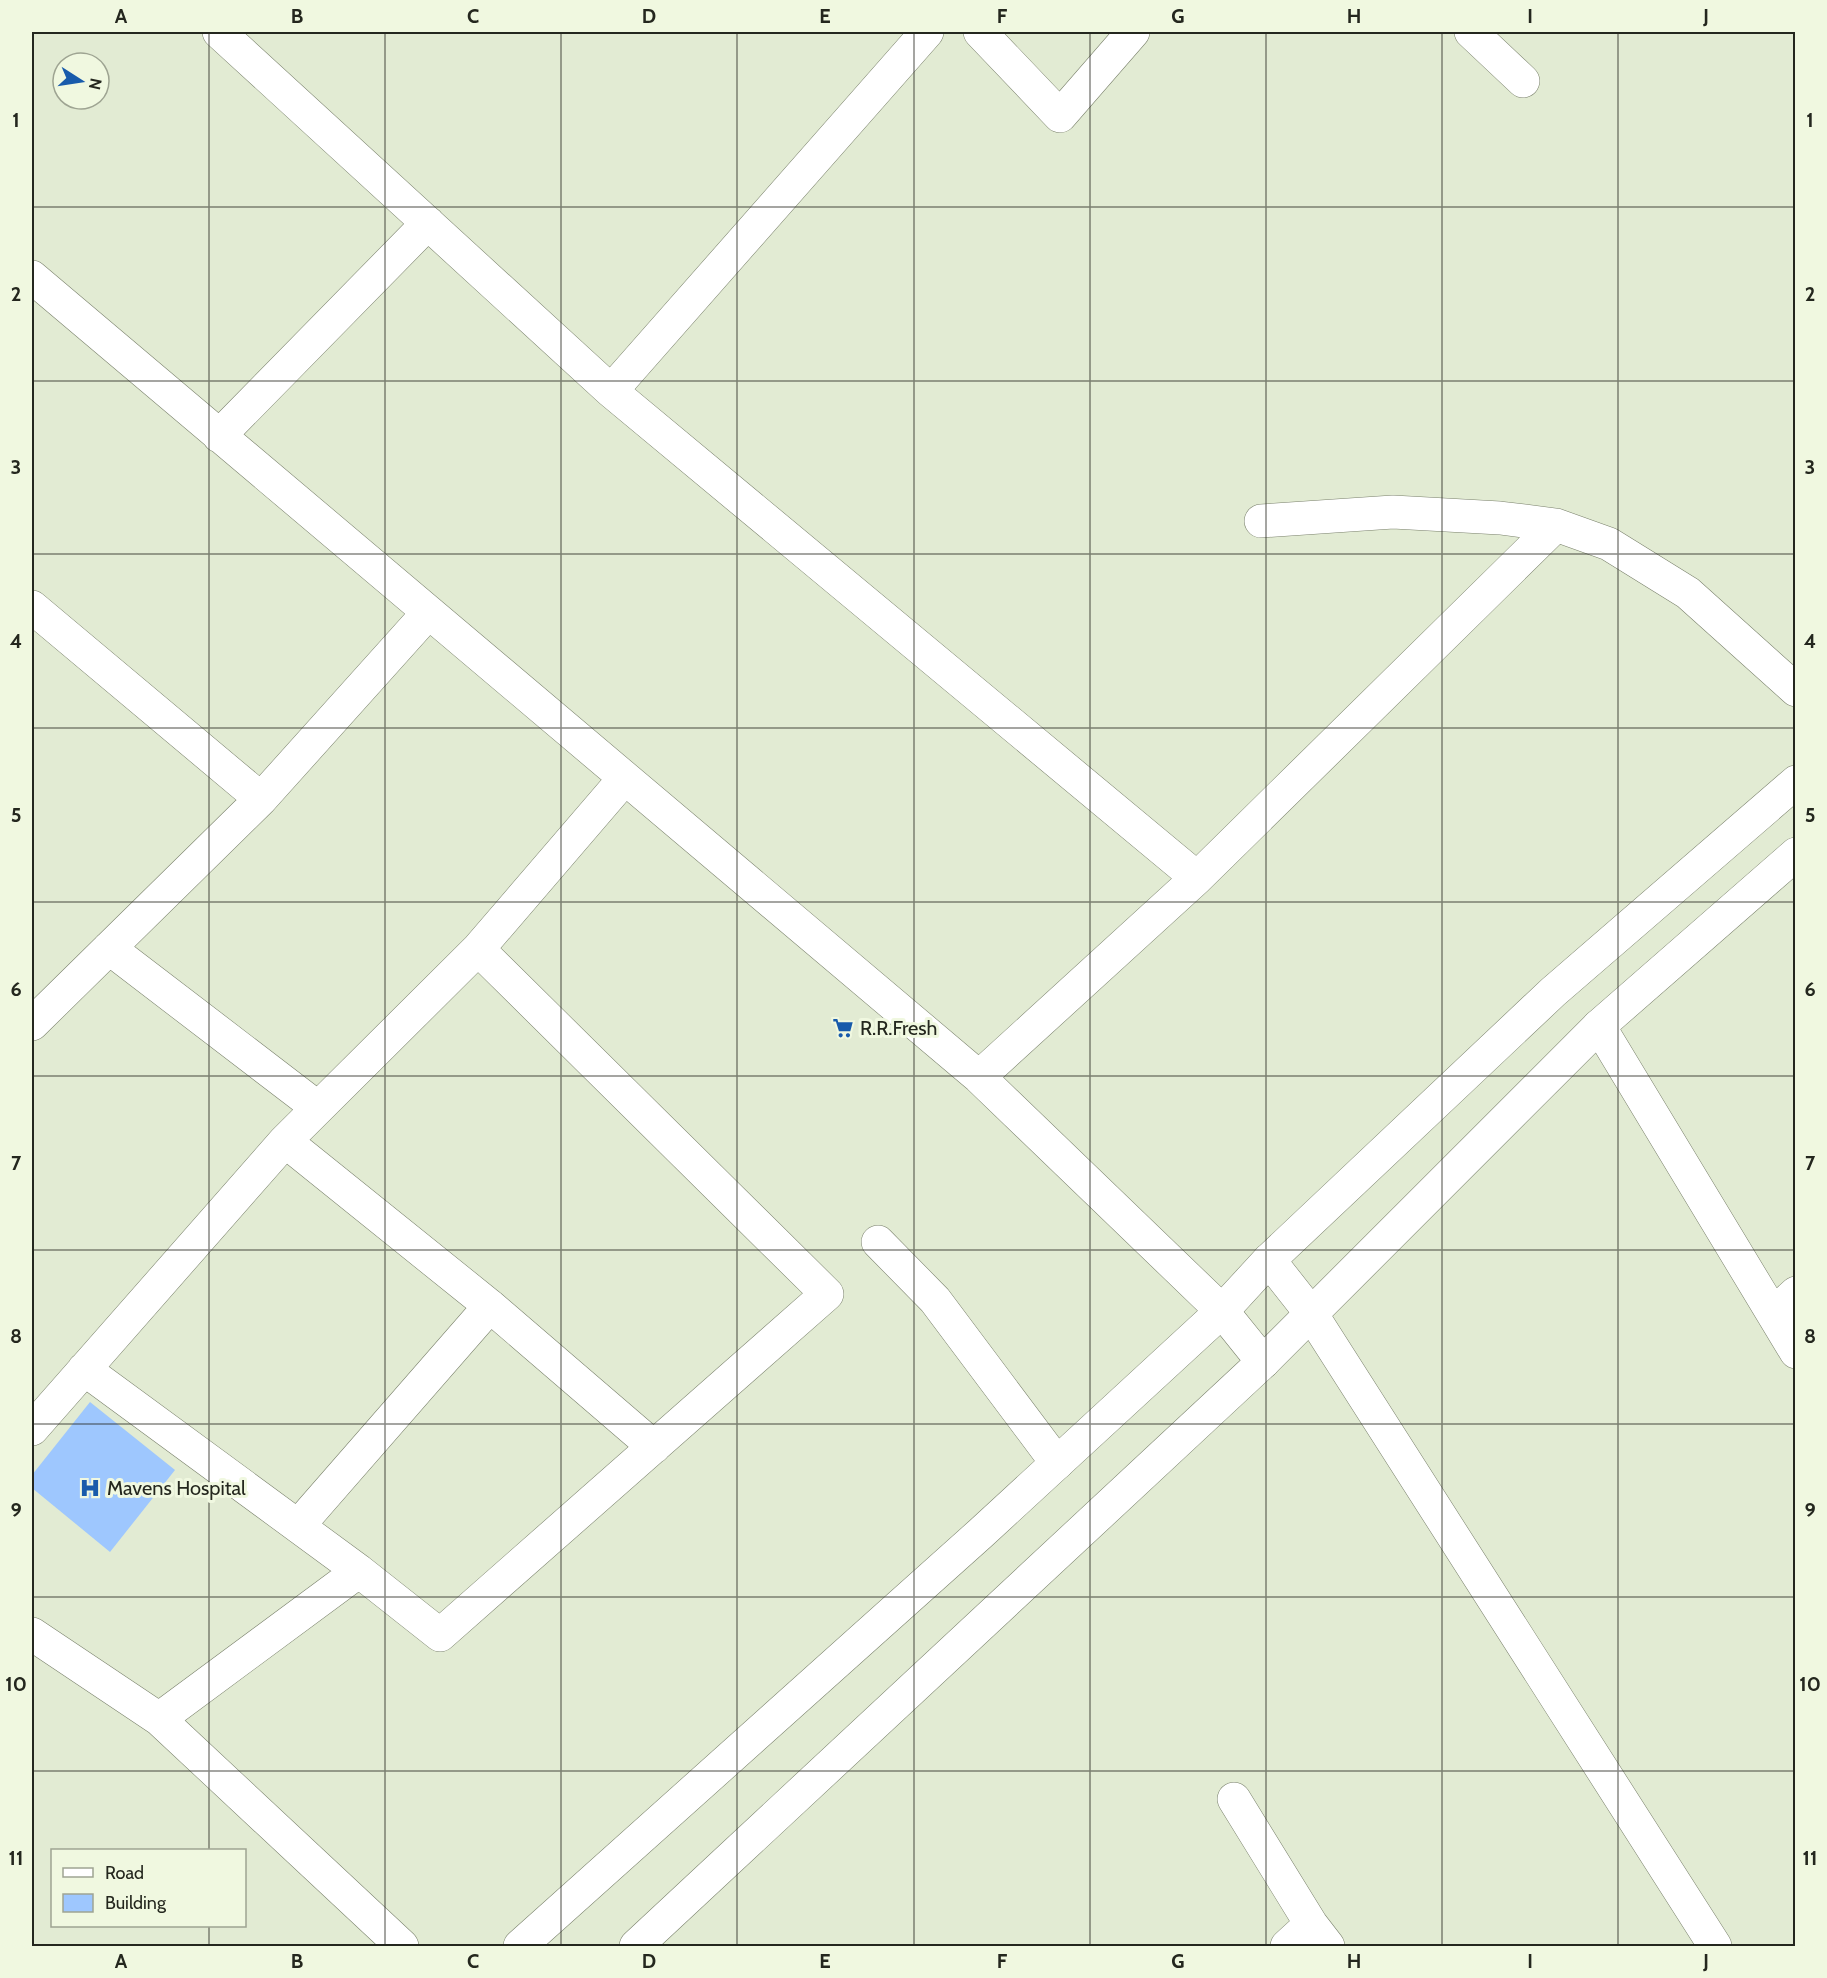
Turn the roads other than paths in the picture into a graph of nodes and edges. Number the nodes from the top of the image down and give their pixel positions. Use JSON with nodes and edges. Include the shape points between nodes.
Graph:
{"nodes":[{"id":1,"x":220,"y":32,"type":"edge"},
{"id":2,"x":927,"y":32,"type":"edge"},
{"id":3,"x":980,"y":32,"type":"edge"},
{"id":4,"x":1133,"y":32,"type":"edge"},
{"id":5,"x":1471,"y":32,"type":"edge"},
{"id":6,"x":1523,"y":81,"type":"dead end"},
{"id":7,"x":428,"y":223,"type":"junction"},
{"id":8,"x":32,"y":277,"type":"edge"},
{"id":9,"x":610,"y":391,"type":"junction"},
{"id":10,"x":219,"y":435,"type":"junction"},
{"id":11,"x":1261,"y":521,"type":"dead end"},
{"id":12,"x":1556,"y":525,"type":"junction"},
{"id":13,"x":32,"y":607,"type":"edge"},
{"id":14,"x":428,"y":613,"type":"junction"},
{"id":15,"x":1796,"y":690,"type":"edge"},
{"id":16,"x":624,"y":779,"type":"junction"},
{"id":17,"x":1796,"y":782,"type":"edge"},
{"id":18,"x":261,"y":799,"type":"junction"},
{"id":19,"x":1796,"y":854,"type":"edge"},
{"id":20,"x":1197,"y":878,"type":"junction"},
{"id":21,"x":109,"y":948,"type":"junction"},
{"id":22,"x":478,"y":949,"type":"junction"},
{"id":23,"x":32,"y":1024,"type":"edge"},
{"id":24,"x":1599,"y":1026,"type":"junction"},
{"id":25,"x":978,"y":1077,"type":"junction"},
{"id":26,"x":318,"y":1108,"type":"junction"},
{"id":27,"x":285,"y":1141,"type":"junction"},
{"id":28,"x":878,"y":1242,"type":"dead end"},
{"id":29,"x":1269,"y":1260,"type":"junction"},
{"id":30,"x":1784,"y":1304,"type":"edge"},
{"id":31,"x":490,"y":1306,"type":"junction"},
{"id":32,"x":1222,"y":1311,"type":"junction"},
{"id":33,"x":1310,"y":1312,"type":"junction"},
{"id":34,"x":1796,"y":1352,"type":"edge"},
{"id":35,"x":1263,"y":1362,"type":"junction"},
{"id":36,"x":84,"y":1369,"type":"junction"},
{"id":37,"x":32,"y":1429,"type":"edge"},
{"id":38,"x":654,"y":1447,"type":"junction"},
{"id":39,"x":1057,"y":1463,"type":"junction"},
{"id":40,"x":298,"y":1526,"type":"junction"},
{"id":41,"x":359,"y":1571,"type":"junction"},
{"id":42,"x":32,"y":1634,"type":"edge"},
{"id":43,"x":159,"y":1719,"type":"junction"},
{"id":44,"x":1234,"y":1799,"type":"dead end"},
{"id":45,"x":1320,"y":1935,"type":"edge"},
{"id":46,"x":402,"y":1947,"type":"edge"},
{"id":47,"x":520,"y":1947,"type":"edge"},
{"id":48,"x":636,"y":1947,"type":"edge"},
{"id":49,"x":1287,"y":1947,"type":"edge"},
{"id":50,"x":1715,"y":1947,"type":"edge"}],
"edges":[{"from":1,"to":7,"type":"street"},
{"from":2,"to":9,"type":"street"},
{"from":3,"to":4,"type":"street","via":[[1060,116]]},
{"from":5,"to":6,"type":"street"},
{"from":7,"to":9,"type":"street"},
{"from":7,"to":10,"type":"street"},
{"from":8,"to":10,"type":"street"},
{"from":9,"to":20,"type":"street"},
{"from":10,"to":14,"type":"street"},
{"from":11,"to":12,"type":"street","via":[[1393,512]]},
{"from":12,"to":15,"type":"street","via":[[1609,544],[1688,593]]},
{"from":12,"to":20,"type":"street"},
{"from":13,"to":18,"type":"street"},
{"from":14,"to":16,"type":"street"},
{"from":14,"to":18,"type":"street"},
{"from":16,"to":22,"type":"street"},
{"from":16,"to":25,"type":"street"},
{"from":17,"to":29,"type":"street","via":[[1552,992]]},
{"from":18,"to":21,"type":"street"},
{"from":19,"to":24,"type":"street"},
{"from":20,"to":25,"type":"street"},
{"from":21,"to":23,"type":"street"},
{"from":21,"to":26,"type":"street"},
{"from":22,"to":26,"type":"street"},
{"from":22,"to":38,"type":"street","via":[[827,1294]]},
{"from":24,"to":30,"type":"street"},
{"from":24,"to":33,"type":"street"},
{"from":25,"to":32,"type":"street"},
{"from":26,"to":27,"type":"street"},
{"from":27,"to":31,"type":"street"},
{"from":27,"to":36,"type":"street"},
{"from":28,"to":39,"type":"street","via":[[934,1300]]},
{"from":29,"to":32,"type":"street"},
{"from":29,"to":33,"type":"street"},
{"from":30,"to":34,"type":"street"},
{"from":31,"to":38,"type":"street"},
{"from":31,"to":40,"type":"street"},
{"from":32,"to":35,"type":"street"},
{"from":32,"to":39,"type":"street"},
{"from":33,"to":35,"type":"street"},
{"from":33,"to":50,"type":"street"},
{"from":35,"to":48,"type":"street"},
{"from":36,"to":37,"type":"street"},
{"from":36,"to":40,"type":"street"},
{"from":38,"to":41,"type":"street","via":[[440,1635]]},
{"from":39,"to":47,"type":"street"},
{"from":40,"to":41,"type":"street"},
{"from":41,"to":43,"type":"street"},
{"from":42,"to":43,"type":"street"},
{"from":43,"to":46,"type":"street"},
{"from":44,"to":45,"type":"street"},
{"from":45,"to":49,"type":"street"}]}
